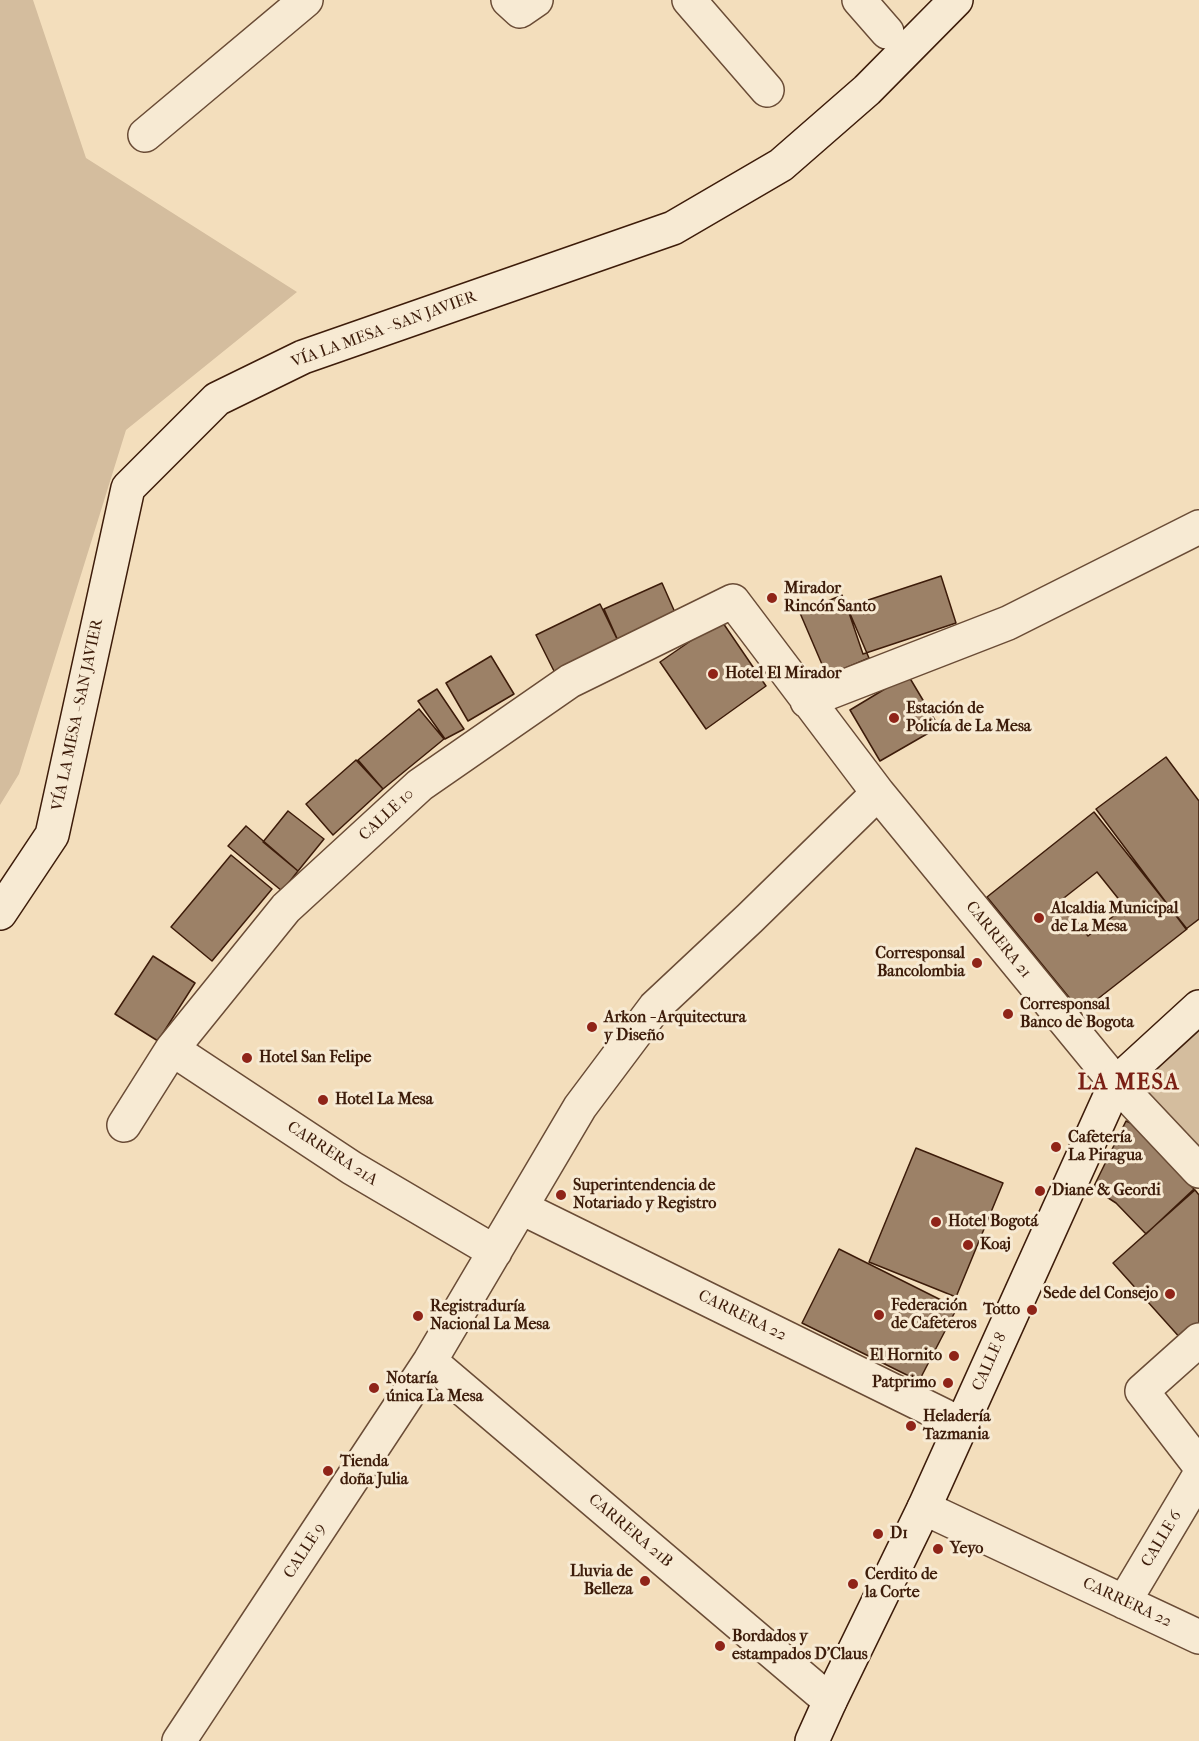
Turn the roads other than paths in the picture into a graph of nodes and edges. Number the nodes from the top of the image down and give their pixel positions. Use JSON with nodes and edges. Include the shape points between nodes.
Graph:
{"nodes":[{"id":1,"x":306,"y":0,"type":"edge"},
{"id":2,"x":508,"y":0,"type":"edge"},
{"id":3,"x":536,"y":0,"type":"edge"},
{"id":4,"x":689,"y":0,"type":"edge"},
{"id":5,"x":859,"y":0,"type":"edge"},
{"id":6,"x":956,"y":0,"type":"edge"},
{"id":7,"x":887,"y":32,"type":"dead end"},
{"id":8,"x":767,"y":90,"type":"dead end"},
{"id":9,"x":146,"y":135,"type":"dead end"},
{"id":10,"x":1199,"y":527,"type":"edge"},
{"id":11,"x":733,"y":601,"type":"joint"},
{"id":12,"x":807,"y":701,"type":"junction"},
{"id":13,"x":878,"y":793,"type":"junction"},
{"id":14,"x":0,"y":913,"type":"edge"},
{"id":15,"x":1199,"y":1006,"type":"edge"},
{"id":16,"x":172,"y":1049,"type":"junction"},
{"id":17,"x":1116,"y":1083,"type":"junction"},
{"id":18,"x":124,"y":1125,"type":"dead end"},
{"id":19,"x":1199,"y":1171,"type":"edge"},
{"id":20,"x":522,"y":1208,"type":"junction"},
{"id":21,"x":495,"y":1252,"type":"junction"},
{"id":22,"x":1199,"y":1340,"type":"edge"},
{"id":23,"x":430,"y":1361,"type":"junction"},
{"id":24,"x":961,"y":1424,"type":"junction"},
{"id":25,"x":1199,"y":1466,"type":"edge"},
{"id":26,"x":1199,"y":1476,"type":"edge"},
{"id":27,"x":924,"y":1508,"type":"junction"},
{"id":28,"x":1124,"y":1602,"type":"junction"},
{"id":29,"x":1199,"y":1637,"type":"edge"},
{"id":30,"x":830,"y":1701,"type":"junction"},
{"id":31,"x":179,"y":1741,"type":"edge"},
{"id":32,"x":812,"y":1741,"type":"edge"}],
"edges":[{"from":1,"to":9,"type":"street"},
{"from":2,"to":3,"type":"street","via":[[520,11]]},
{"from":4,"to":8,"type":"street"},
{"from":5,"to":7,"type":"street"},
{"from":6,"to":14,"type":"street","name":"VÍA LA MESA - SAN JAVIER","via":[[867,90],[781,165],[673,228],[303,357],[217,399],[128,488],[52,835]]},
{"from":10,"to":12,"type":"street","via":[[1008,623]]},
{"from":11,"to":12,"type":"street","name":"CARRERA 21"},
{"from":11,"to":16,"type":"street","name":"CALLE 10","via":[[570,681],[420,785],[286,908]]},
{"from":12,"to":13,"type":"street","name":"CARRERA 21"},
{"from":13,"to":17,"type":"street","name":"CARRERA 21"},
{"from":13,"to":20,"type":"street","name":"CALLE 9","via":[[655,1007],[580,1107]]},
{"from":15,"to":17,"type":"street","name":"CALLE 8"},
{"from":16,"to":18,"type":"street","name":"CALLE 10"},
{"from":16,"to":21,"type":"street","name":"CARRERA 21A","via":[[352,1168]]},
{"from":17,"to":19,"type":"street","name":"CARRERA 21"},
{"from":17,"to":24,"type":"street","name":"CALLE 8"},
{"from":20,"to":21,"type":"street","name":"CALLE 9"},
{"from":20,"to":24,"type":"street","name":"CARRERA 22"},
{"from":21,"to":23,"type":"street","name":"CALLE 9"},
{"from":22,"to":25,"type":"street","via":[[1143,1391]]},
{"from":23,"to":30,"type":"street","name":"CARRERA 21B"},
{"from":23,"to":31,"type":"street","name":"CALLE 9"},
{"from":24,"to":27,"type":"street","name":"CALLE 8"},
{"from":26,"to":28,"type":"street","name":"CALLE 6"},
{"from":27,"to":28,"type":"street","name":"CARRERA 22"},
{"from":27,"to":30,"type":"street","name":"CALLE 8"},
{"from":28,"to":29,"type":"street","name":"CARRERA 22"},
{"from":30,"to":32,"type":"street","name":"CALLE 8"}]}
